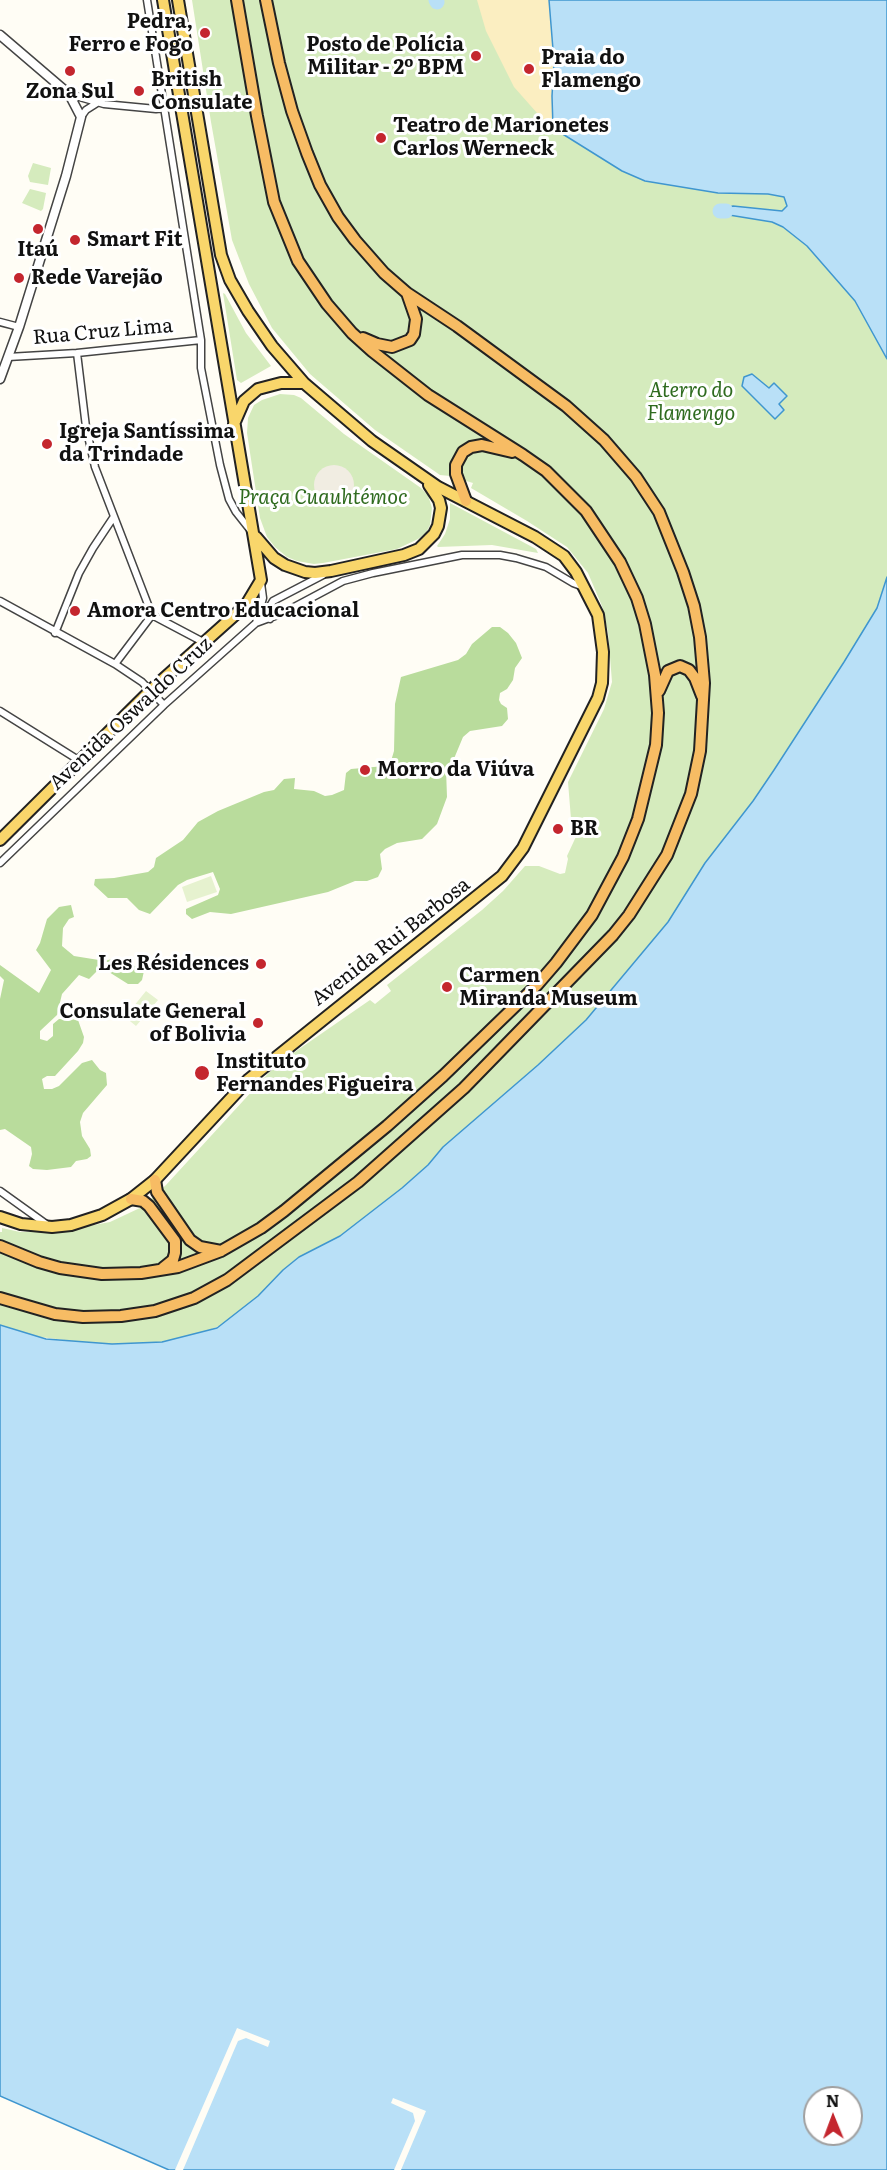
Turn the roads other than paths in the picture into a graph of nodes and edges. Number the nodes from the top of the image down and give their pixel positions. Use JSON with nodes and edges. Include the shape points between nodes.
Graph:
{"nodes":[{"id":1,"x":147,"y":0,"type":"edge"},
{"id":2,"x":163,"y":0,"type":"edge"},
{"id":3,"x":178,"y":0,"type":"edge"},
{"id":4,"x":237,"y":0,"type":"edge"},
{"id":5,"x":266,"y":0,"type":"edge"},
{"id":6,"x":0,"y":35,"type":"edge"},
{"id":7,"x":69,"y":93,"type":"junction"},
{"id":8,"x":98,"y":103,"type":"junction"},
{"id":9,"x":164,"y":108,"type":"junction"},
{"id":10,"x":81,"y":117,"type":"junction"},
{"id":11,"x":407,"y":293,"type":"junction"},
{"id":12,"x":0,"y":322,"type":"edge"},
{"id":13,"x":19,"y":327,"type":"junction"},
{"id":14,"x":352,"y":333,"type":"junction"},
{"id":15,"x":201,"y":340,"type":"junction"},
{"id":16,"x":77,"y":353,"type":"junction"},
{"id":17,"x":8,"y":357,"type":"junction"},
{"id":18,"x":0,"y":379,"type":"edge"},
{"id":19,"x":304,"y":383,"type":"junction"},
{"id":20,"x":234,"y":426,"type":"junction"},
{"id":21,"x":524,"y":455,"type":"junction"},
{"id":22,"x":423,"y":478,"type":"junction"},
{"id":23,"x":466,"y":501,"type":"junction"},
{"id":24,"x":113,"y":518,"type":"junction"},
{"id":25,"x":254,"y":535,"type":"junction"},
{"id":26,"x":331,"y":571,"type":"junction"},
{"id":27,"x":261,"y":580,"type":"junction"},
{"id":28,"x":582,"y":586,"type":"junction"},
{"id":29,"x":0,"y":601,"type":"edge"},
{"id":30,"x":152,"y":615,"type":"junction"},
{"id":31,"x":270,"y":619,"type":"junction"},
{"id":32,"x":256,"y":623,"type":"junction"},
{"id":33,"x":55,"y":633,"type":"junction"},
{"id":34,"x":205,"y":643,"type":"junction"},
{"id":35,"x":115,"y":664,"type":"junction"},
{"id":36,"x":151,"y":690,"type":"junction"},
{"id":37,"x":657,"y":695,"type":"junction"},
{"id":38,"x":704,"y":702,"type":"junction"},
{"id":39,"x":164,"y":705,"type":"junction"},
{"id":40,"x":0,"y":711,"type":"edge"},
{"id":41,"x":81,"y":761,"type":"junction"},
{"id":42,"x":0,"y":840,"type":"edge"},
{"id":43,"x":0,"y":862,"type":"edge"},
{"id":44,"x":155,"y":1180,"type":"junction"},
{"id":45,"x":0,"y":1191,"type":"edge"},
{"id":46,"x":131,"y":1199,"type":"junction"},
{"id":47,"x":0,"y":1217,"type":"edge"},
{"id":48,"x":52,"y":1227,"type":"junction"},
{"id":49,"x":0,"y":1246,"type":"edge"},
{"id":50,"x":221,"y":1251,"type":"junction"},
{"id":51,"x":160,"y":1270,"type":"junction"},
{"id":52,"x":0,"y":1298,"type":"edge"}],
"edges":[{"from":1,"to":9,"type":"street"},
{"from":2,"to":20,"type":"main road"},
{"from":3,"to":19,"type":"main road","via":[[221,255],[248,311]]},
{"from":4,"to":14,"type":"highway","via":[[274,202],[298,261]]},
{"from":5,"to":11,"type":"highway","via":[[292,111],[320,184],[355,240]]},
{"from":6,"to":7,"type":"street"},
{"from":7,"to":8,"type":"street"},
{"from":7,"to":10,"type":"street"},
{"from":8,"to":9,"type":"street"},
{"from":8,"to":10,"type":"street"},
{"from":9,"to":15,"type":"street"},
{"from":10,"to":13,"type":"street"},
{"from":11,"to":14,"type":"highway","via":[[416,319],[410,340],[385,347]]},
{"from":11,"to":38,"type":"highway","via":[[566,406],[604,440],[636,477],[659,512],[694,606]]},
{"from":12,"to":13,"type":"street"},
{"from":13,"to":17,"type":"street"},
{"from":14,"to":21,"type":"highway","via":[[428,395]]},
{"from":15,"to":16,"type":"street","name":"Rua Cruz Lima"},
{"from":15,"to":25,"type":"street","via":[[201,368],[229,499]]},
{"from":16,"to":17,"type":"street","name":"Rua Cruz Lima"},
{"from":16,"to":24,"type":"street","via":[[89,447]]},
{"from":17,"to":18,"type":"street"},
{"from":19,"to":20,"type":"main road","via":[[258,389],[244,401]]},
{"from":19,"to":22,"type":"main road"},
{"from":20,"to":25,"type":"main road"},
{"from":21,"to":23,"type":"highway","via":[[482,446],[463,452],[456,474]]},
{"from":21,"to":37,"type":"highway","via":[[586,511],[620,562],[637,597],[650,639]]},
{"from":22,"to":23,"type":"main road","name":"Avenida Rui Barbosa"},
{"from":22,"to":26,"type":"main road","via":[[435,491],[441,508],[438,526],[427,542],[404,555]]},
{"from":23,"to":28,"type":"main road","name":"Avenida Rui Barbosa","via":[[564,556]]},
{"from":24,"to":30,"type":"street"},
{"from":24,"to":33,"type":"street","via":[[79,573]]},
{"from":25,"to":26,"type":"main road","via":[[285,565],[305,572]]},
{"from":25,"to":27,"type":"main road"},
{"from":26,"to":31,"type":"street","via":[[273,601],[268,607]]},
{"from":27,"to":32,"type":"street","via":[[263,598]]},
{"from":27,"to":34,"type":"main road","name":"Avenida Oswaldo Cruz","via":[[246,605]]},
{"from":28,"to":31,"type":"street","via":[[531,561],[500,555],[462,555],[343,581]]},
{"from":28,"to":44,"type":"main road","name":"Avenida Rui Barbosa","via":[[598,615],[602,683],[519,856],[502,876],[248,1080]]},
{"from":29,"to":33,"type":"street"},
{"from":30,"to":34,"type":"street"},
{"from":30,"to":35,"type":"street"},
{"from":31,"to":32,"type":"street"},
{"from":32,"to":39,"type":"street","name":"Avenida Oswaldo Cruz"},
{"from":33,"to":35,"type":"street"},
{"from":34,"to":36,"type":"main road","name":"Avenida Oswaldo Cruz"},
{"from":35,"to":36,"type":"street"},
{"from":36,"to":39,"type":"street"},
{"from":36,"to":41,"type":"main road","name":"Avenida Oswaldo Cruz"},
{"from":37,"to":38,"type":"highway","via":[[666,673],[680,666],[695,678]]},
{"from":37,"to":50,"type":"highway","via":[[656,745],[638,819],[592,915],[556,963],[490,1032],[387,1126],[284,1211]]},
{"from":38,"to":52,"type":"highway","via":[[691,794],[667,855],[629,915],[558,994],[464,1088],[358,1182],[227,1280],[194,1298],[155,1311],[83,1317],[55,1314]]},
{"from":39,"to":43,"type":"street","name":"Avenida Oswaldo Cruz"},
{"from":40,"to":41,"type":"street"},
{"from":41,"to":42,"type":"main road","name":"Avenida Oswaldo Cruz"},
{"from":44,"to":46,"type":"main road","name":"Avenida Rui Barbosa"},
{"from":44,"to":50,"type":"highway","via":[[158,1192],[190,1240]]},
{"from":45,"to":48,"type":"street"},
{"from":46,"to":48,"type":"main road","name":"Avenida Rui Barbosa","via":[[102,1215],[70,1226]]},
{"from":46,"to":51,"type":"highway","via":[[149,1206],[175,1241],[173,1260]]},
{"from":47,"to":48,"type":"main road","name":"Avenida Rui Barbosa"},
{"from":49,"to":51,"type":"highway","via":[[39,1262],[87,1272]]},
{"from":50,"to":51,"type":"highway"}]}
